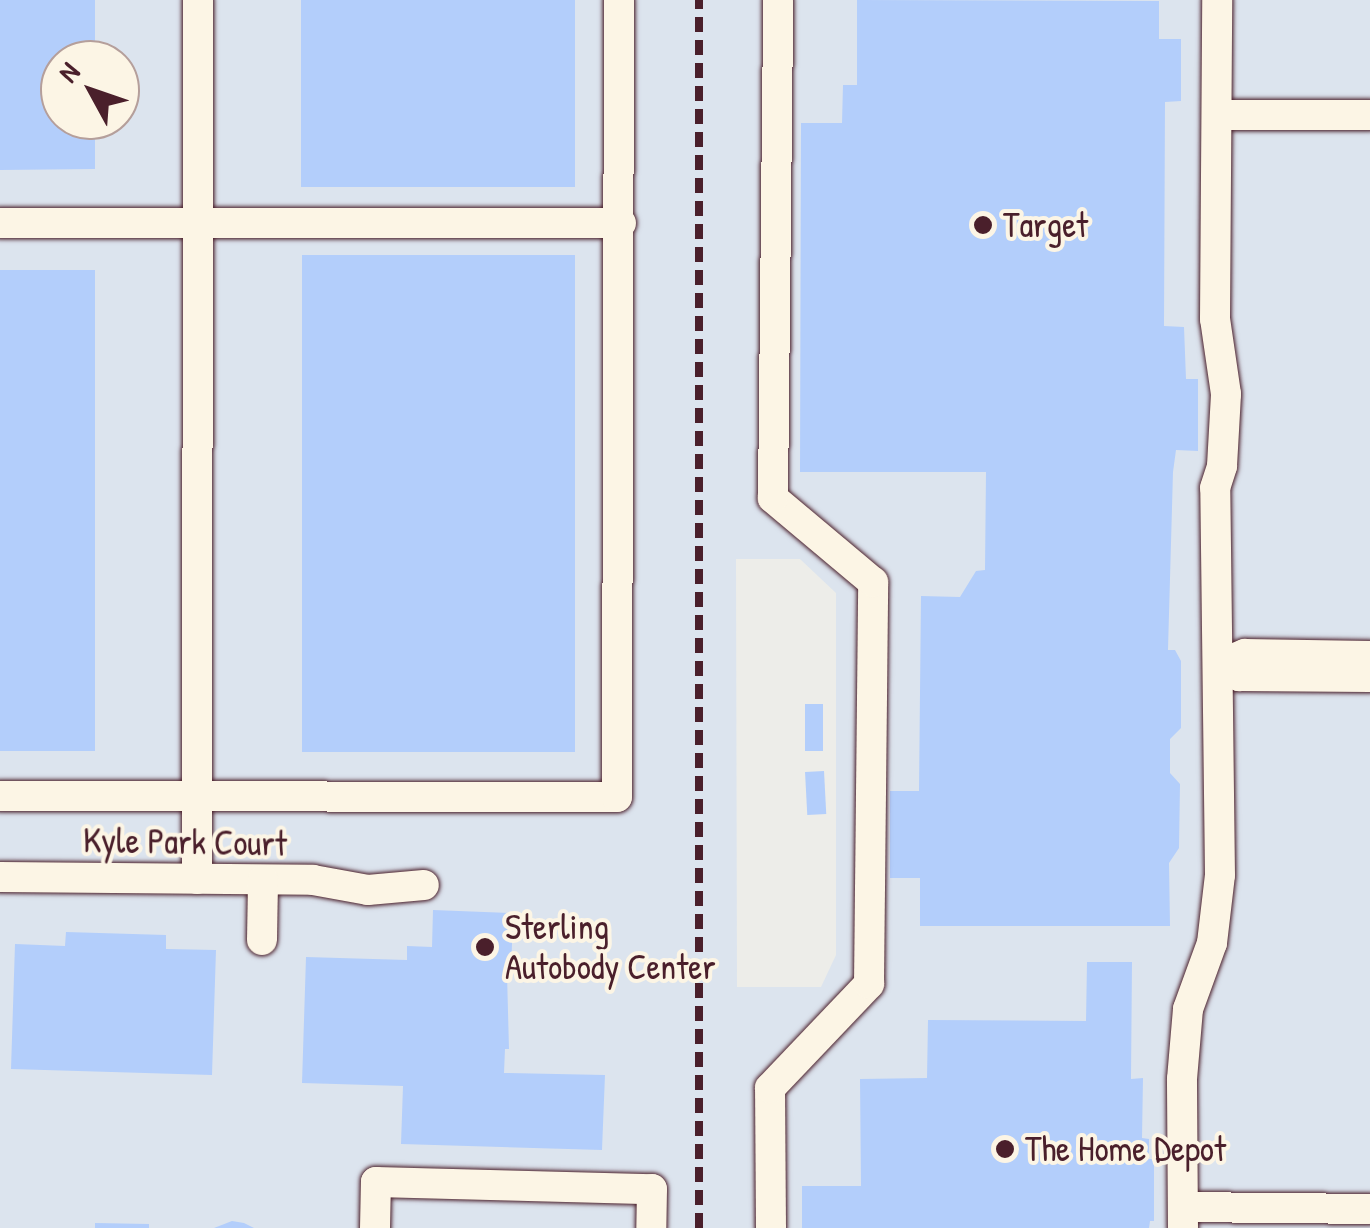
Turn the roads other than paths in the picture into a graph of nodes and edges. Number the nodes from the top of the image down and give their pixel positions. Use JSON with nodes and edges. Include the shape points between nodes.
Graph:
{"nodes":[{"id":1,"x":198,"y":0,"type":"edge"},
{"id":2,"x":619,"y":0,"type":"edge"},
{"id":3,"x":778,"y":0,"type":"edge"},
{"id":4,"x":1217,"y":0,"type":"edge"},
{"id":5,"x":1218,"y":114,"type":"junction"},
{"id":6,"x":1370,"y":115,"type":"edge"},
{"id":7,"x":0,"y":223,"type":"edge"},
{"id":8,"x":198,"y":223,"type":"junction"},
{"id":9,"x":620,"y":223,"type":"junction"},
{"id":10,"x":1370,"y":656,"type":"edge"},
{"id":11,"x":1221,"y":664,"type":"junction"},
{"id":12,"x":1370,"y":678,"type":"edge"},
{"id":13,"x":0,"y":796,"type":"edge"},
{"id":14,"x":197,"y":796,"type":"junction"},
{"id":15,"x":0,"y":877,"type":"edge"},
{"id":16,"x":197,"y":879,"type":"junction"},
{"id":17,"x":263,"y":880,"type":"junction"},
{"id":18,"x":424,"y":884,"type":"dead end"},
{"id":19,"x":262,"y":940,"type":"dead end"},
{"id":20,"x":1370,"y":1208,"type":"edge"},
{"id":21,"x":1183,"y":1218,"type":"edge"},
{"id":22,"x":374,"y":1228,"type":"edge"},
{"id":23,"x":651,"y":1228,"type":"edge"},
{"id":24,"x":770,"y":1228,"type":"edge"}],
"edges":[{"from":1,"to":8,"type":"street"},
{"from":2,"to":9,"type":"street"},
{"from":3,"to":24,"type":"street","via":[[773,498],[873,582],[873,601],[869,984],[770,1088]]},
{"from":4,"to":5,"type":"street"},
{"from":5,"to":6,"type":"street"},
{"from":5,"to":11,"type":"street","via":[[1215,319],[1226,394],[1215,488]]},
{"from":7,"to":8,"type":"street"},
{"from":8,"to":9,"type":"street"},
{"from":8,"to":14,"type":"street"},
{"from":9,"to":14,"type":"street","via":[[618,796]]},
{"from":10,"to":11,"type":"street","via":[[1245,654]]},
{"from":11,"to":12,"type":"street","via":[[1240,676]]},
{"from":11,"to":21,"type":"street","via":[[1220,875],[1212,943],[1188,1009]]},
{"from":13,"to":14,"type":"street"},
{"from":14,"to":16,"type":"street"},
{"from":15,"to":16,"type":"street","name":"Kyle Park Court"},
{"from":16,"to":17,"type":"street","name":"Kyle Park Court"},
{"from":17,"to":18,"type":"street","name":"Kyle Park Court","via":[[368,890]]},
{"from":17,"to":19,"type":"street"},
{"from":20,"to":21,"type":"street"},
{"from":22,"to":23,"type":"street","via":[[376,1182],[652,1190]]}]}
